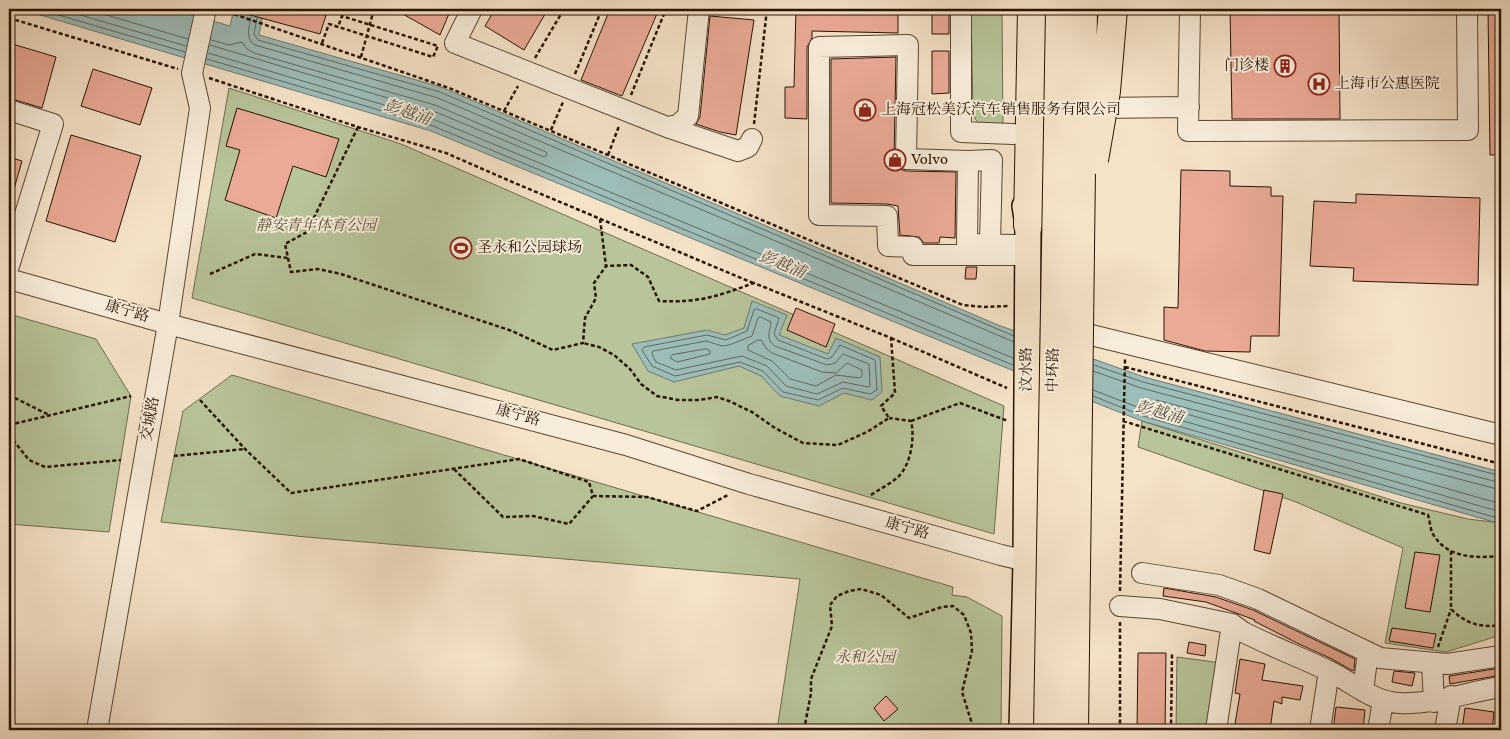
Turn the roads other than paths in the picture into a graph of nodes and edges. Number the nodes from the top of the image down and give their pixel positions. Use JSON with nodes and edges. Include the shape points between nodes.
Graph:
{"nodes":[{"id":1,"x":206,"y":9,"type":"edge"},
{"id":2,"x":699,"y":9,"type":"edge"},
{"id":3,"x":961,"y":9,"type":"edge"},
{"id":4,"x":1077,"y":9,"type":"edge"},
{"id":5,"x":1083,"y":9,"type":"edge"},
{"id":6,"x":1098,"y":9,"type":"edge"},
{"id":7,"x":1113,"y":9,"type":"edge"},
{"id":8,"x":1125,"y":9,"type":"edge"},
{"id":9,"x":1190,"y":9,"type":"edge"},
{"id":10,"x":1467,"y":9,"type":"edge"},
{"id":11,"x":476,"y":12,"type":"edge"},
{"id":12,"x":1043,"y":12,"type":"edge"},
{"id":13,"x":1097,"y":49,"type":"junction"},
{"id":14,"x":1189,"y":107,"type":"junction"},
{"id":15,"x":1095,"y":108,"type":"junction"},
{"id":16,"x":9,"y":110,"type":"edge"},
{"id":17,"x":667,"y":127,"type":"junction"},
{"id":18,"x":1013,"y":134,"type":"dead end"},
{"id":19,"x":752,"y":139,"type":"road end"},
{"id":20,"x":1074,"y":189,"type":"junction"},
{"id":21,"x":1086,"y":235,"type":"junction"},
{"id":22,"x":1019,"y":242,"type":"junction"},
{"id":23,"x":9,"y":266,"type":"edge"},
{"id":24,"x":9,"y":279,"type":"edge"},
{"id":25,"x":168,"y":324,"type":"junction"},
{"id":26,"x":1079,"y":334,"type":"junction"},
{"id":27,"x":1074,"y":426,"type":"junction"},
{"id":28,"x":1501,"y":435,"type":"edge"},
{"id":29,"x":1026,"y":561,"type":"junction"},
{"id":30,"x":1142,"y":573,"type":"dead end"},
{"id":31,"x":1120,"y":606,"type":"road end"},
{"id":32,"x":1087,"y":620,"type":"junction"},
{"id":33,"x":1232,"y":624,"type":"junction"},
{"id":34,"x":1368,"y":652,"type":"junction"},
{"id":35,"x":1501,"y":656,"type":"edge"},
{"id":36,"x":1432,"y":663,"type":"junction"},
{"id":37,"x":1329,"y":671,"type":"junction"},
{"id":38,"x":1068,"y":678,"type":"junction"},
{"id":39,"x":1501,"y":687,"type":"edge"},
{"id":40,"x":1364,"y":691,"type":"junction"},
{"id":41,"x":1442,"y":699,"type":"junction"},
{"id":42,"x":1383,"y":701,"type":"junction"},
{"id":43,"x":97,"y":730,"type":"edge"},
{"id":44,"x":1022,"y":730,"type":"edge"},
{"id":45,"x":1048,"y":730,"type":"edge"},
{"id":46,"x":1056,"y":730,"type":"edge"},
{"id":47,"x":1067,"y":730,"type":"edge"},
{"id":48,"x":1074,"y":730,"type":"edge"},
{"id":49,"x":1086,"y":730,"type":"edge"},
{"id":50,"x":1216,"y":730,"type":"edge"},
{"id":51,"x":1320,"y":730,"type":"edge"},
{"id":52,"x":1378,"y":730,"type":"edge"},
{"id":53,"x":1445,"y":730,"type":"edge"}],
"edges":[{"from":1,"to":25,"type":"street","name":"交城路","via":[[192,73],[200,108]]},
{"from":2,"to":17,"type":"street","via":[[688,116],[678,125]]},
{"from":3,"to":18,"type":"street","via":[[961,132]]},
{"from":4,"to":20,"type":"main road"},
{"from":5,"to":21,"type":"highway","name":"中环路","bridge":true},
{"from":6,"to":13,"type":"main road"},
{"from":7,"to":21,"type":"highway","bridge":true,"via":[[1106,91]]},
{"from":8,"to":13,"type":"main road"},
{"from":9,"to":14,"type":"street"},
{"from":10,"to":14,"type":"street","via":[[1468,130],[1188,131]]},
{"from":11,"to":17,"type":"street","via":[[455,43]]},
{"from":12,"to":22,"type":"highway"},
{"from":12,"to":26,"type":"main road","via":[[1066,67]]},
{"from":12,"to":45,"type":"highway","name":"中环路","bridge":true},
{"from":13,"to":15,"type":"main road"},
{"from":14,"to":15,"type":"street"},
{"from":15,"to":21,"type":"main road"},
{"from":16,"to":23,"type":"street","via":[[53,124]]},
{"from":17,"to":19,"type":"street","via":[[738,151],[748,147]]},
{"from":20,"to":21,"type":"main road"},
{"from":20,"to":26,"type":"main road"},
{"from":21,"to":26,"type":"main road"},
{"from":21,"to":48,"type":"highway","name":"中环路","bridge":true},
{"from":22,"to":22,"type":"street","via":[[913,255],[913,247],[888,246],[886,216],[819,215],[820,46],[908,45],[906,160],[968,161],[967,244]]},
{"from":22,"to":29,"type":"main road","name":"汶水路","via":[[1018,419]]},
{"from":24,"to":25,"type":"street","name":"康宁路"},
{"from":25,"to":29,"type":"street","name":"康宁路","via":[[626,445],[749,484]]},
{"from":25,"to":43,"type":"street","name":"交城路"},
{"from":26,"to":27,"type":"main road"},
{"from":26,"to":27,"type":"main road"},
{"from":26,"to":28,"type":"street"},
{"from":27,"to":32,"type":"main road"},
{"from":27,"to":38,"type":"main road"},
{"from":27,"to":46,"type":"main road"},
{"from":29,"to":44,"type":"main road","name":"汶水路"},
{"from":30,"to":34,"type":"street","via":[[1228,588]]},
{"from":31,"to":33,"type":"street","via":[[1160,609]]},
{"from":32,"to":38,"type":"main road"},
{"from":32,"to":49,"type":"main road"},
{"from":33,"to":37,"type":"street"},
{"from":33,"to":50,"type":"street"},
{"from":34,"to":36,"type":"street","via":[[1380,658]]},
{"from":34,"to":40,"type":"street"},
{"from":35,"to":36,"type":"street","via":[[1447,664]]},
{"from":36,"to":41,"type":"street"},
{"from":37,"to":40,"type":"street"},
{"from":37,"to":51,"type":"street"},
{"from":38,"to":47,"type":"main road"},
{"from":39,"to":41,"type":"street"},
{"from":40,"to":42,"type":"street"},
{"from":41,"to":42,"type":"street","via":[[1398,704]]},
{"from":41,"to":53,"type":"street"},
{"from":42,"to":52,"type":"street"}]}
